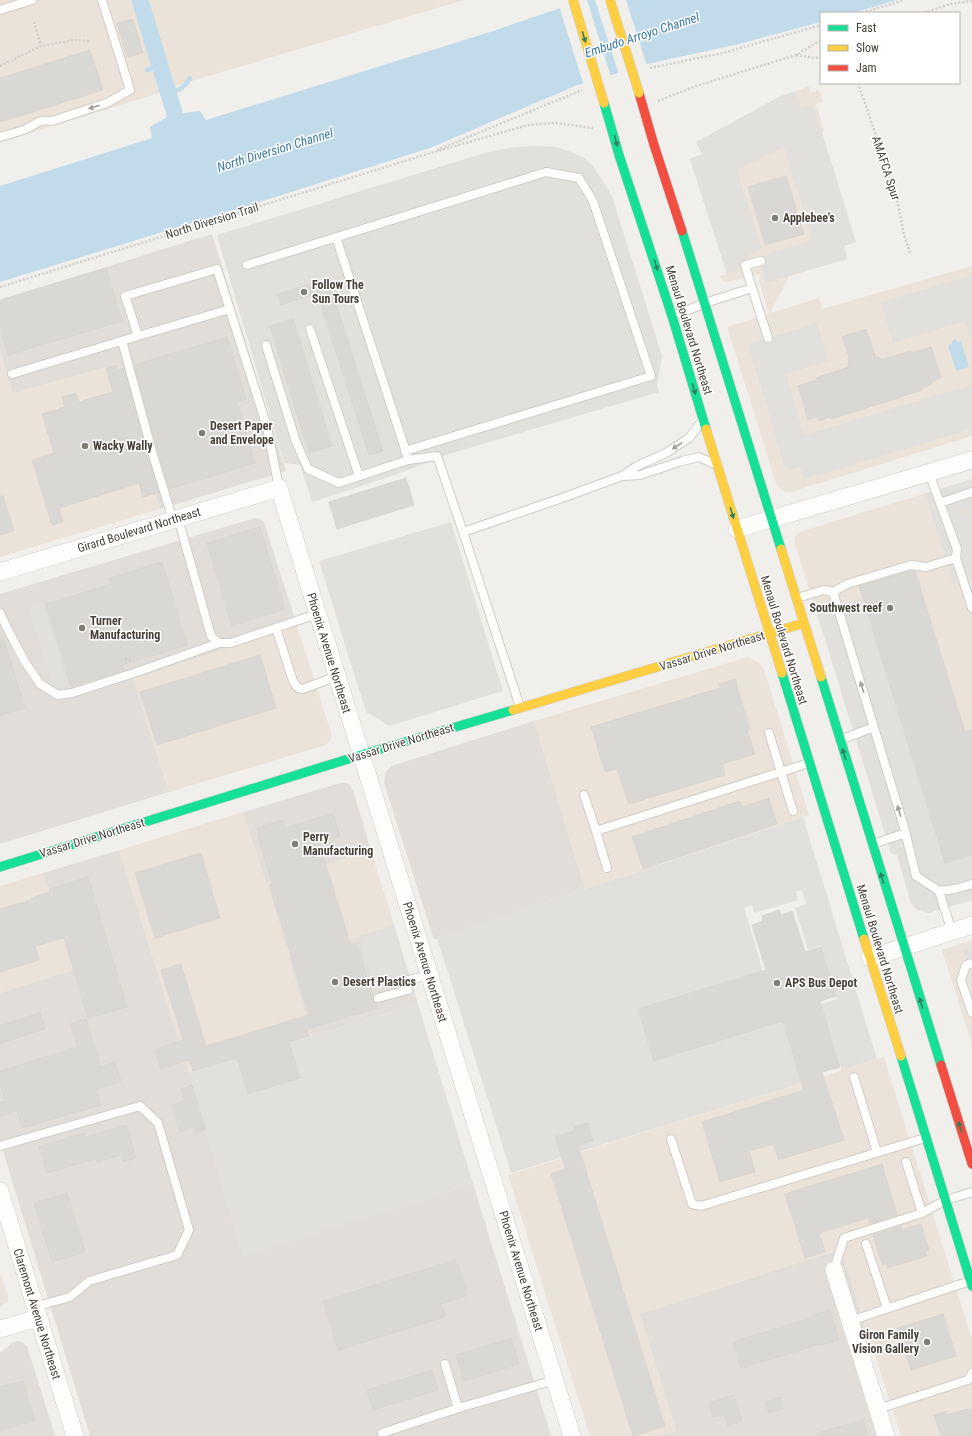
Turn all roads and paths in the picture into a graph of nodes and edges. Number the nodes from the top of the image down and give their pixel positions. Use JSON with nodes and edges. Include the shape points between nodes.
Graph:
{"nodes":[{"id":1,"x":32,"y":0,"type":"edge"},
{"id":2,"x":102,"y":0,"type":"edge"},
{"id":3,"x":573,"y":0,"type":"edge"},
{"id":4,"x":610,"y":0,"type":"edge"},
{"id":5,"x":904,"y":0,"type":"edge"},
{"id":6,"x":972,"y":1,"type":"edge"},
{"id":7,"x":0,"y":10,"type":"edge"},
{"id":8,"x":865,"y":12,"type":"edge"},
{"id":9,"x":927,"y":12,"type":"edge"},
{"id":10,"x":34,"y":22,"type":"dead end"},
{"id":11,"x":89,"y":42,"type":"dead end"},
{"id":12,"x":41,"y":46,"type":"junction"},
{"id":13,"x":796,"y":55,"type":"dead end"},
{"id":14,"x":820,"y":57,"type":"edge"},
{"id":15,"x":0,"y":66,"type":"edge"},
{"id":16,"x":858,"y":84,"type":"edge"},
{"id":17,"x":0,"y":137,"type":"edge"},
{"id":18,"x":424,"y":155,"type":"dead end"},
{"id":19,"x":336,"y":237,"type":"junction"},
{"id":20,"x":910,"y":253,"type":"dead end"},
{"id":21,"x":761,"y":261,"type":"dead end"},
{"id":22,"x":247,"y":265,"type":"dead end"},
{"id":23,"x":0,"y":287,"type":"edge"},
{"id":24,"x":752,"y":288,"type":"junction"},
{"id":25,"x":704,"y":303,"type":"junction"},
{"id":26,"x":230,"y":309,"type":"junction"},
{"id":27,"x":672,"y":316,"type":"junction"},
{"id":28,"x":310,"y":329,"type":"dead end"},
{"id":29,"x":138,"y":336,"type":"junction"},
{"id":30,"x":768,"y":338,"type":"dead end"},
{"id":31,"x":122,"y":341,"type":"junction"},
{"id":32,"x":266,"y":345,"type":"dead end"},
{"id":33,"x":12,"y":374,"type":"dead end"},
{"id":34,"x":704,"y":418,"type":"junction"},
{"id":35,"x":405,"y":451,"type":"junction"},
{"id":36,"x":408,"y":460,"type":"junction"},
{"id":37,"x":972,"y":460,"type":"edge"},
{"id":38,"x":718,"y":466,"type":"junction"},
{"id":39,"x":929,"y":473,"type":"junction"},
{"id":40,"x":360,"y":476,"type":"junction"},
{"id":41,"x":621,"y":476,"type":"junction"},
{"id":42,"x":279,"y":488,"type":"junction"},
{"id":43,"x":972,"y":492,"type":"edge"},
{"id":44,"x":940,"y":504,"type":"junction"},
{"id":45,"x":771,"y":518,"type":"junction"},
{"id":46,"x":175,"y":519,"type":"junction"},
{"id":47,"x":737,"y":529,"type":"junction"},
{"id":48,"x":463,"y":532,"type":"junction"},
{"id":49,"x":956,"y":558,"type":"junction"},
{"id":50,"x":0,"y":572,"type":"edge"},
{"id":51,"x":833,"y":592,"type":"junction"},
{"id":52,"x":796,"y":598,"type":"junction"},
{"id":53,"x":972,"y":608,"type":"edge"},
{"id":54,"x":0,"y":613,"type":"edge"},
{"id":55,"x":318,"y":614,"type":"junction"},
{"id":56,"x":804,"y":623,"type":"junction"},
{"id":57,"x":276,"y":628,"type":"junction"},
{"id":58,"x":770,"y":633,"type":"junction"},
{"id":59,"x":219,"y":643,"type":"junction"},
{"id":60,"x":125,"y":659,"type":"dead end"},
{"id":61,"x":132,"y":660,"type":"dead end"},
{"id":62,"x":337,"y":676,"type":"junction"},
{"id":63,"x":520,"y":708,"type":"junction"},
{"id":64,"x":874,"y":727,"type":"junction"},
{"id":65,"x":769,"y":733,"type":"dead end"},
{"id":66,"x":840,"y":740,"type":"junction"},
{"id":67,"x":361,"y":755,"type":"junction"},
{"id":68,"x":810,"y":763,"type":"junction"},
{"id":69,"x":780,"y":772,"type":"junction"},
{"id":70,"x":584,"y":795,"type":"dead end"},
{"id":71,"x":793,"y":811,"type":"dead end"},
{"id":72,"x":596,"y":831,"type":"junction"},
{"id":73,"x":906,"y":833,"type":"junction"},
{"id":74,"x":872,"y":844,"type":"junction"},
{"id":75,"x":0,"y":867,"type":"edge"},
{"id":76,"x":607,"y":868,"type":"dead end"},
{"id":77,"x":972,"y":884,"type":"edge"},
{"id":78,"x":939,"y":891,"type":"junction"},
{"id":79,"x":972,"y":925,"type":"edge"},
{"id":80,"x":952,"y":932,"type":"junction"},
{"id":81,"x":904,"y":947,"type":"junction"},
{"id":82,"x":870,"y":958,"type":"junction"},
{"id":83,"x":969,"y":964,"type":"edge"},
{"id":84,"x":429,"y":975,"type":"junction"},
{"id":85,"x":378,"y":998,"type":"dead end"},
{"id":86,"x":972,"y":1014,"type":"edge"},
{"id":87,"x":854,"y":1077,"type":"dead end"},
{"id":88,"x":926,"y":1137,"type":"junction"},
{"id":89,"x":671,"y":1139,"type":"dead end"},
{"id":90,"x":0,"y":1146,"type":"edge"},
{"id":91,"x":877,"y":1152,"type":"junction"},
{"id":92,"x":906,"y":1162,"type":"dead end"},
{"id":93,"x":972,"y":1164,"type":"edge"},
{"id":94,"x":0,"y":1191,"type":"edge"},
{"id":95,"x":972,"y":1192,"type":"edge"},
{"id":96,"x":946,"y":1200,"type":"junction"},
{"id":97,"x":922,"y":1213,"type":"junction"},
{"id":98,"x":866,"y":1244,"type":"dead end"},
{"id":99,"x":834,"y":1270,"type":"joint"},
{"id":100,"x":971,"y":1284,"type":"edge"},
{"id":101,"x":887,"y":1308,"type":"junction"},
{"id":102,"x":36,"y":1312,"type":"junction"},
{"id":103,"x":850,"y":1321,"type":"junction"},
{"id":104,"x":0,"y":1329,"type":"edge"},
{"id":105,"x":445,"y":1364,"type":"dead end"},
{"id":106,"x":972,"y":1373,"type":"edge"},
{"id":107,"x":555,"y":1380,"type":"junction"},
{"id":108,"x":458,"y":1408,"type":"junction"},
{"id":109,"x":878,"y":1410,"type":"junction"},
{"id":110,"x":382,"y":1433,"type":"dead end"},
{"id":111,"x":75,"y":1436,"type":"edge"},
{"id":112,"x":572,"y":1436,"type":"edge"},
{"id":113,"x":886,"y":1436,"type":"edge"}],
"edges":[{"from":1,"to":7,"type":"lane"},
{"from":2,"to":17,"type":"lane","one_way":true,"via":[[130,90],[107,103],[52,121],[40,121],[28,128]]},
{"from":3,"to":27,"type":"main road","name":"Menaul Boulevard Northeast","one_way":true,"bridge":true},
{"from":4,"to":25,"type":"main road","name":"Menaul Boulevard Northeast","bridge":true},
{"from":5,"to":8,"type":"path"},
{"from":6,"to":9,"type":"path","via":[[950,4]]},
{"from":10,"to":12,"type":"path"},
{"from":11,"to":12,"type":"path","via":[[74,40]]},
{"from":12,"to":15,"type":"path"},
{"from":13,"to":14,"type":"path"},
{"from":16,"to":20,"type":"path","name":"AMAFCA Spur","via":[[896,194]]},
{"from":18,"to":23,"type":"path","name":"North Diversion Trail"},
{"from":19,"to":22,"type":"lane"},
{"from":19,"to":35,"type":"lane"},
{"from":19,"to":35,"type":"lane","via":[[546,172],[579,178],[593,201],[651,376]]},
{"from":21,"to":24,"type":"lane","via":[[745,265]]},
{"from":24,"to":25,"type":"lane"},
{"from":24,"to":30,"type":"lane"},
{"from":25,"to":27,"type":"lane"},
{"from":25,"to":45,"type":"main road","name":"Menaul Boulevard Northeast"},
{"from":26,"to":29,"type":"lane"},
{"from":26,"to":29,"type":"lane","via":[[217,269],[125,296]]},
{"from":26,"to":42,"type":"lane","via":[[267,426]]},
{"from":27,"to":34,"type":"main road","name":"Menaul Boulevard Northeast","one_way":true},
{"from":28,"to":40,"type":"lane"},
{"from":29,"to":31,"type":"lane"},
{"from":31,"to":33,"type":"lane"},
{"from":31,"to":46,"type":"lane","via":[[153,455]]},
{"from":32,"to":40,"type":"lane","via":[[296,442],[308,469],[339,483]]},
{"from":34,"to":38,"type":"main road","name":"Menaul Boulevard Northeast"},
{"from":34,"to":41,"type":"lane","one_way":true,"via":[[689,438]]},
{"from":35,"to":36,"type":"lane"},
{"from":36,"to":40,"type":"lane"},
{"from":36,"to":48,"type":"lane","via":[[437,456]]},
{"from":37,"to":39,"type":"street"},
{"from":38,"to":41,"type":"lane","via":[[699,457],[640,475]]},
{"from":38,"to":47,"type":"main road","name":"Menaul Boulevard Northeast","one_way":true},
{"from":39,"to":44,"type":"lane"},
{"from":39,"to":45,"type":"street"},
{"from":41,"to":48,"type":"lane"},
{"from":42,"to":46,"type":"street","name":"Girard Boulevard Northeast"},
{"from":42,"to":55,"type":"street","name":"Phoenix Avenue Northeast"},
{"from":43,"to":44,"type":"lane"},
{"from":44,"to":49,"type":"lane","via":[[957,549]]},
{"from":45,"to":47,"type":"street"},
{"from":45,"to":52,"type":"main road","name":"Menaul Boulevard Northeast"},
{"from":46,"to":50,"type":"street","name":"Girard Boulevard Northeast"},
{"from":46,"to":59,"type":"lane","via":[[211,636]]},
{"from":47,"to":58,"type":"main road","name":"Menaul Boulevard Northeast"},
{"from":48,"to":63,"type":"lane"},
{"from":49,"to":51,"type":"lane","via":[[926,567],[911,565],[847,584]]},
{"from":49,"to":53,"type":"lane"},
{"from":51,"to":52,"type":"lane","via":[[824,590]]},
{"from":64,"to":51,"type":"lane","one_way":true},
{"from":52,"to":56,"type":"main road","name":"Menaul Boulevard Northeast"},
{"from":54,"to":59,"type":"lane","via":[[40,684],[58,695],[72,693]]},
{"from":55,"to":57,"type":"lane"},
{"from":55,"to":62,"type":"street","name":"Phoenix Avenue Northeast"},
{"from":56,"to":58,"type":"main road","name":"Vassar Drive Northeast"},
{"from":56,"to":66,"type":"main road","name":"Menaul Boulevard Northeast"},
{"from":57,"to":59,"type":"lane","via":[[231,643]]},
{"from":57,"to":62,"type":"lane","via":[[293,682],[298,688],[303,689]]},
{"from":58,"to":63,"type":"main road","name":"Vassar Drive Northeast"},
{"from":58,"to":68,"type":"main road","name":"Menaul Boulevard Northeast"},
{"from":60,"to":61,"type":"path"},
{"from":62,"to":67,"type":"street","name":"Phoenix Avenue Northeast"},
{"from":63,"to":67,"type":"main road","name":"Vassar Drive Northeast"},
{"from":64,"to":66,"type":"lane"},
{"from":73,"to":64,"type":"lane","one_way":true},
{"from":65,"to":69,"type":"lane"},
{"from":74,"to":66,"type":"main road","name":"Menaul Boulevard Northeast","one_way":true},
{"from":67,"to":75,"type":"main road","name":"Vassar Drive Northeast"},
{"from":67,"to":84,"type":"street","name":"Phoenix Avenue Northeast"},
{"from":68,"to":69,"type":"lane"},
{"from":68,"to":82,"type":"main road","name":"Menaul Boulevard Northeast"},
{"from":69,"to":71,"type":"lane"},
{"from":69,"to":72,"type":"lane"},
{"from":70,"to":72,"type":"lane"},
{"from":72,"to":76,"type":"lane"},
{"from":73,"to":74,"type":"lane"},
{"from":73,"to":78,"type":"lane","via":[[916,876]]},
{"from":81,"to":74,"type":"main road","name":"Menaul Boulevard Northeast","one_way":true},
{"from":77,"to":78,"type":"lane"},
{"from":78,"to":80,"type":"lane"},
{"from":79,"to":80,"type":"street"},
{"from":80,"to":81,"type":"street"},
{"from":81,"to":82,"type":"street"},
{"from":93,"to":81,"type":"main road","name":"Menaul Boulevard Northeast","one_way":true},
{"from":82,"to":88,"type":"main road","name":"Menaul Boulevard Northeast"},
{"from":83,"to":86,"type":"lane","via":[[961,980]]},
{"from":84,"to":85,"type":"lane","via":[[405,979],[408,990]]},
{"from":84,"to":107,"type":"street","name":"Phoenix Avenue Northeast"},
{"from":87,"to":91,"type":"lane"},
{"from":88,"to":91,"type":"lane"},
{"from":88,"to":96,"type":"main road","name":"Menaul Boulevard Northeast"},
{"from":89,"to":91,"type":"lane","via":[[692,1204],[701,1206]]},
{"from":90,"to":102,"type":"lane","via":[[140,1106],[158,1123],[189,1230],[177,1255],[89,1281],[70,1297]]},
{"from":92,"to":97,"type":"lane"},
{"from":94,"to":102,"type":"street","name":"Claremont Avenue Northeast"},
{"from":95,"to":96,"type":"lane"},
{"from":96,"to":97,"type":"lane"},
{"from":96,"to":100,"type":"main road","name":"Menaul Boulevard Northeast"},
{"from":97,"to":99,"type":"lane","via":[[844,1238]]},
{"from":98,"to":101,"type":"lane"},
{"from":99,"to":103,"type":"street"},
{"from":100,"to":101,"type":"lane"},
{"from":101,"to":103,"type":"lane"},
{"from":102,"to":104,"type":"street"},
{"from":102,"to":111,"type":"street","name":"Claremont Avenue Northeast"},
{"from":103,"to":109,"type":"street"},
{"from":105,"to":108,"type":"lane"},
{"from":106,"to":109,"type":"lane","via":[[968,1380]]},
{"from":107,"to":108,"type":"lane"},
{"from":107,"to":112,"type":"street","name":"Phoenix Avenue Northeast"},
{"from":108,"to":110,"type":"lane"},
{"from":109,"to":113,"type":"street"}]}
